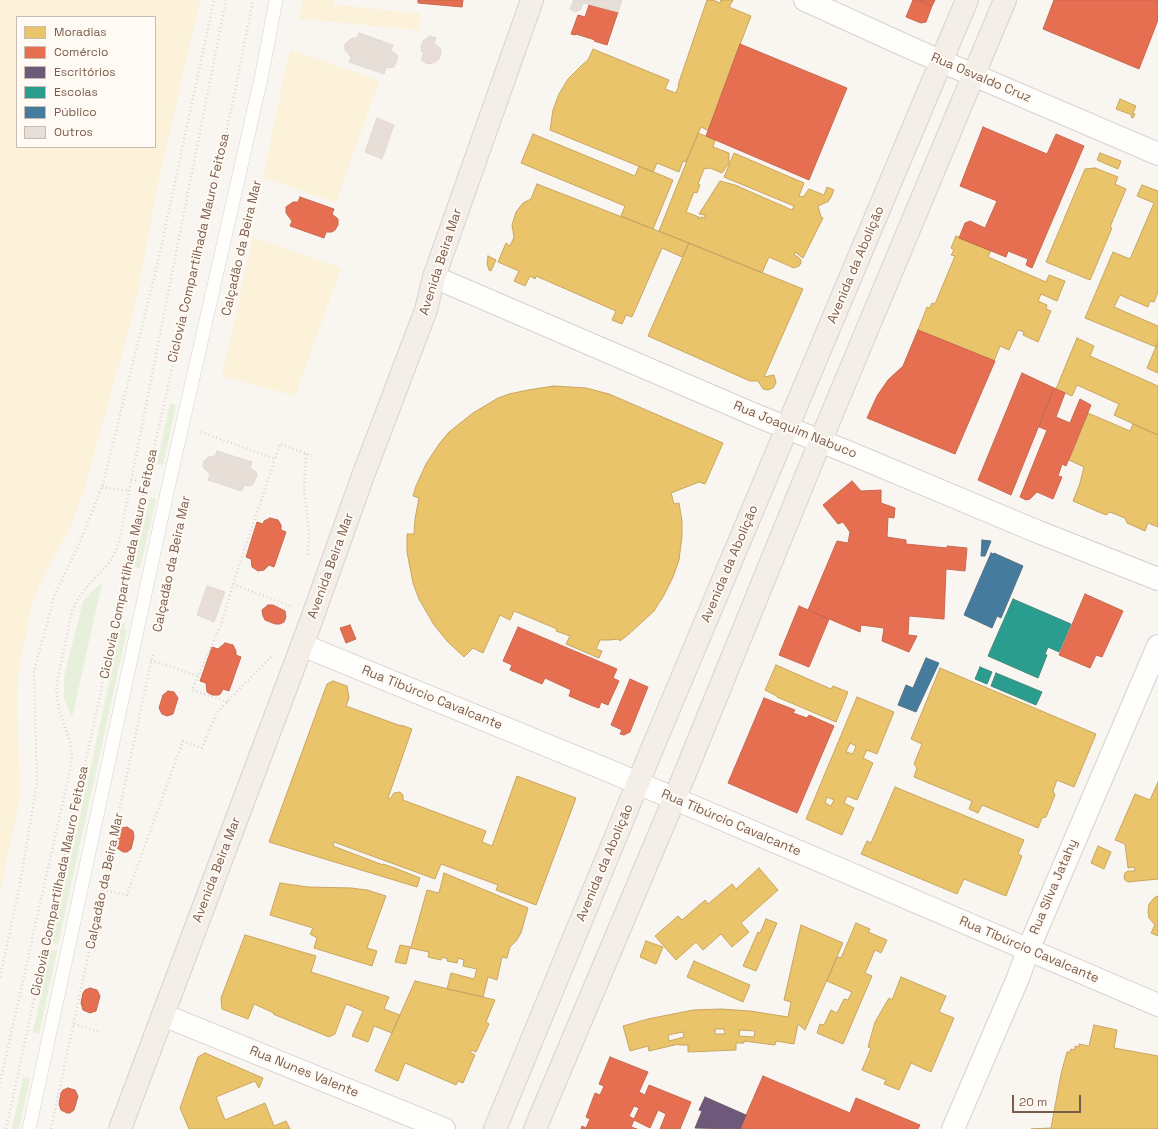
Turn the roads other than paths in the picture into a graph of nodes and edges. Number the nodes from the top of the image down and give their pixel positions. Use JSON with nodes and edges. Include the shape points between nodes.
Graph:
{"nodes":[{"id":1,"x":276,"y":0,"type":"edge"},
{"id":2,"x":532,"y":0,"type":"edge"},
{"id":3,"x":805,"y":0,"type":"edge"},
{"id":4,"x":967,"y":0,"type":"edge"},
{"id":5,"x":1005,"y":0,"type":"edge"},
{"id":6,"x":941,"y":61,"type":"junction"},
{"id":7,"x":974,"y":75,"type":"junction"},
{"id":8,"x":1158,"y":154,"type":"edge"},
{"id":9,"x":434,"y":277,"type":"junction"},
{"id":10,"x":788,"y":428,"type":"junction"},
{"id":11,"x":821,"y":441,"type":"junction"},
{"id":12,"x":1158,"y":579,"type":"edge"},
{"id":13,"x":302,"y":644,"type":"junction"},
{"id":14,"x":1158,"y":646,"type":"edge"},
{"id":15,"x":638,"y":784,"type":"junction"},
{"id":16,"x":674,"y":799,"type":"junction"},
{"id":17,"x":1028,"y":950,"type":"junction"},
{"id":18,"x":1158,"y":1005,"type":"edge"},
{"id":19,"x":163,"y":1014,"type":"junction"},
{"id":20,"x":29,"y":1129,"type":"edge"},
{"id":21,"x":120,"y":1129,"type":"edge"},
{"id":22,"x":444,"y":1129,"type":"edge"},
{"id":23,"x":495,"y":1129,"type":"edge"},
{"id":24,"x":534,"y":1129,"type":"edge"},
{"id":25,"x":953,"y":1129,"type":"edge"}],
"edges":[{"from":1,"to":20,"type":"lane"},
{"from":2,"to":9,"type":"main road","name":"Avenida Beira Mar"},
{"from":3,"to":6,"type":"street","name":"Rua Osvaldo Cruz"},
{"from":4,"to":6,"type":"main road","name":"Avenida da Abolição"},
{"from":5,"to":7,"type":"main road"},
{"from":6,"to":7,"type":"street","name":"Rua Osvaldo Cruz"},
{"from":6,"to":10,"type":"main road","name":"Avenida da Abolição"},
{"from":7,"to":8,"type":"street","name":"Rua Osvaldo Cruz"},
{"from":7,"to":11,"type":"main road"},
{"from":9,"to":10,"type":"street","name":"Rua Joaquim Nabuco"},
{"from":9,"to":13,"type":"main road","name":"Avenida Beira Mar","via":[[426,310]]},
{"from":10,"to":11,"type":"street","name":"Rua Joaquim Nabuco"},
{"from":10,"to":15,"type":"main road","name":"Avenida da Abolição"},
{"from":11,"to":12,"type":"street","name":"Rua Joaquim Nabuco"},
{"from":11,"to":16,"type":"main road"},
{"from":13,"to":15,"type":"street","name":"Rua Tibúrcio Cavalcante"},
{"from":13,"to":19,"type":"main road","name":"Avenida Beira Mar"},
{"from":14,"to":17,"type":"street","name":"Rua Silva Jatahy"},
{"from":15,"to":16,"type":"street","name":"Rua Tibúrcio Cavalcante"},
{"from":15,"to":23,"type":"main road","name":"Avenida da Abolição"},
{"from":16,"to":17,"type":"street","name":"Rua Tibúrcio Cavalcante"},
{"from":16,"to":24,"type":"main road"},
{"from":17,"to":18,"type":"street","name":"Rua Tibúrcio Cavalcante"},
{"from":17,"to":25,"type":"street","name":"Rua Silva Jatahy"},
{"from":19,"to":21,"type":"main road","name":"Avenida Beira Mar"},
{"from":19,"to":22,"type":"street","name":"Rua Nunes Valente"}]}
